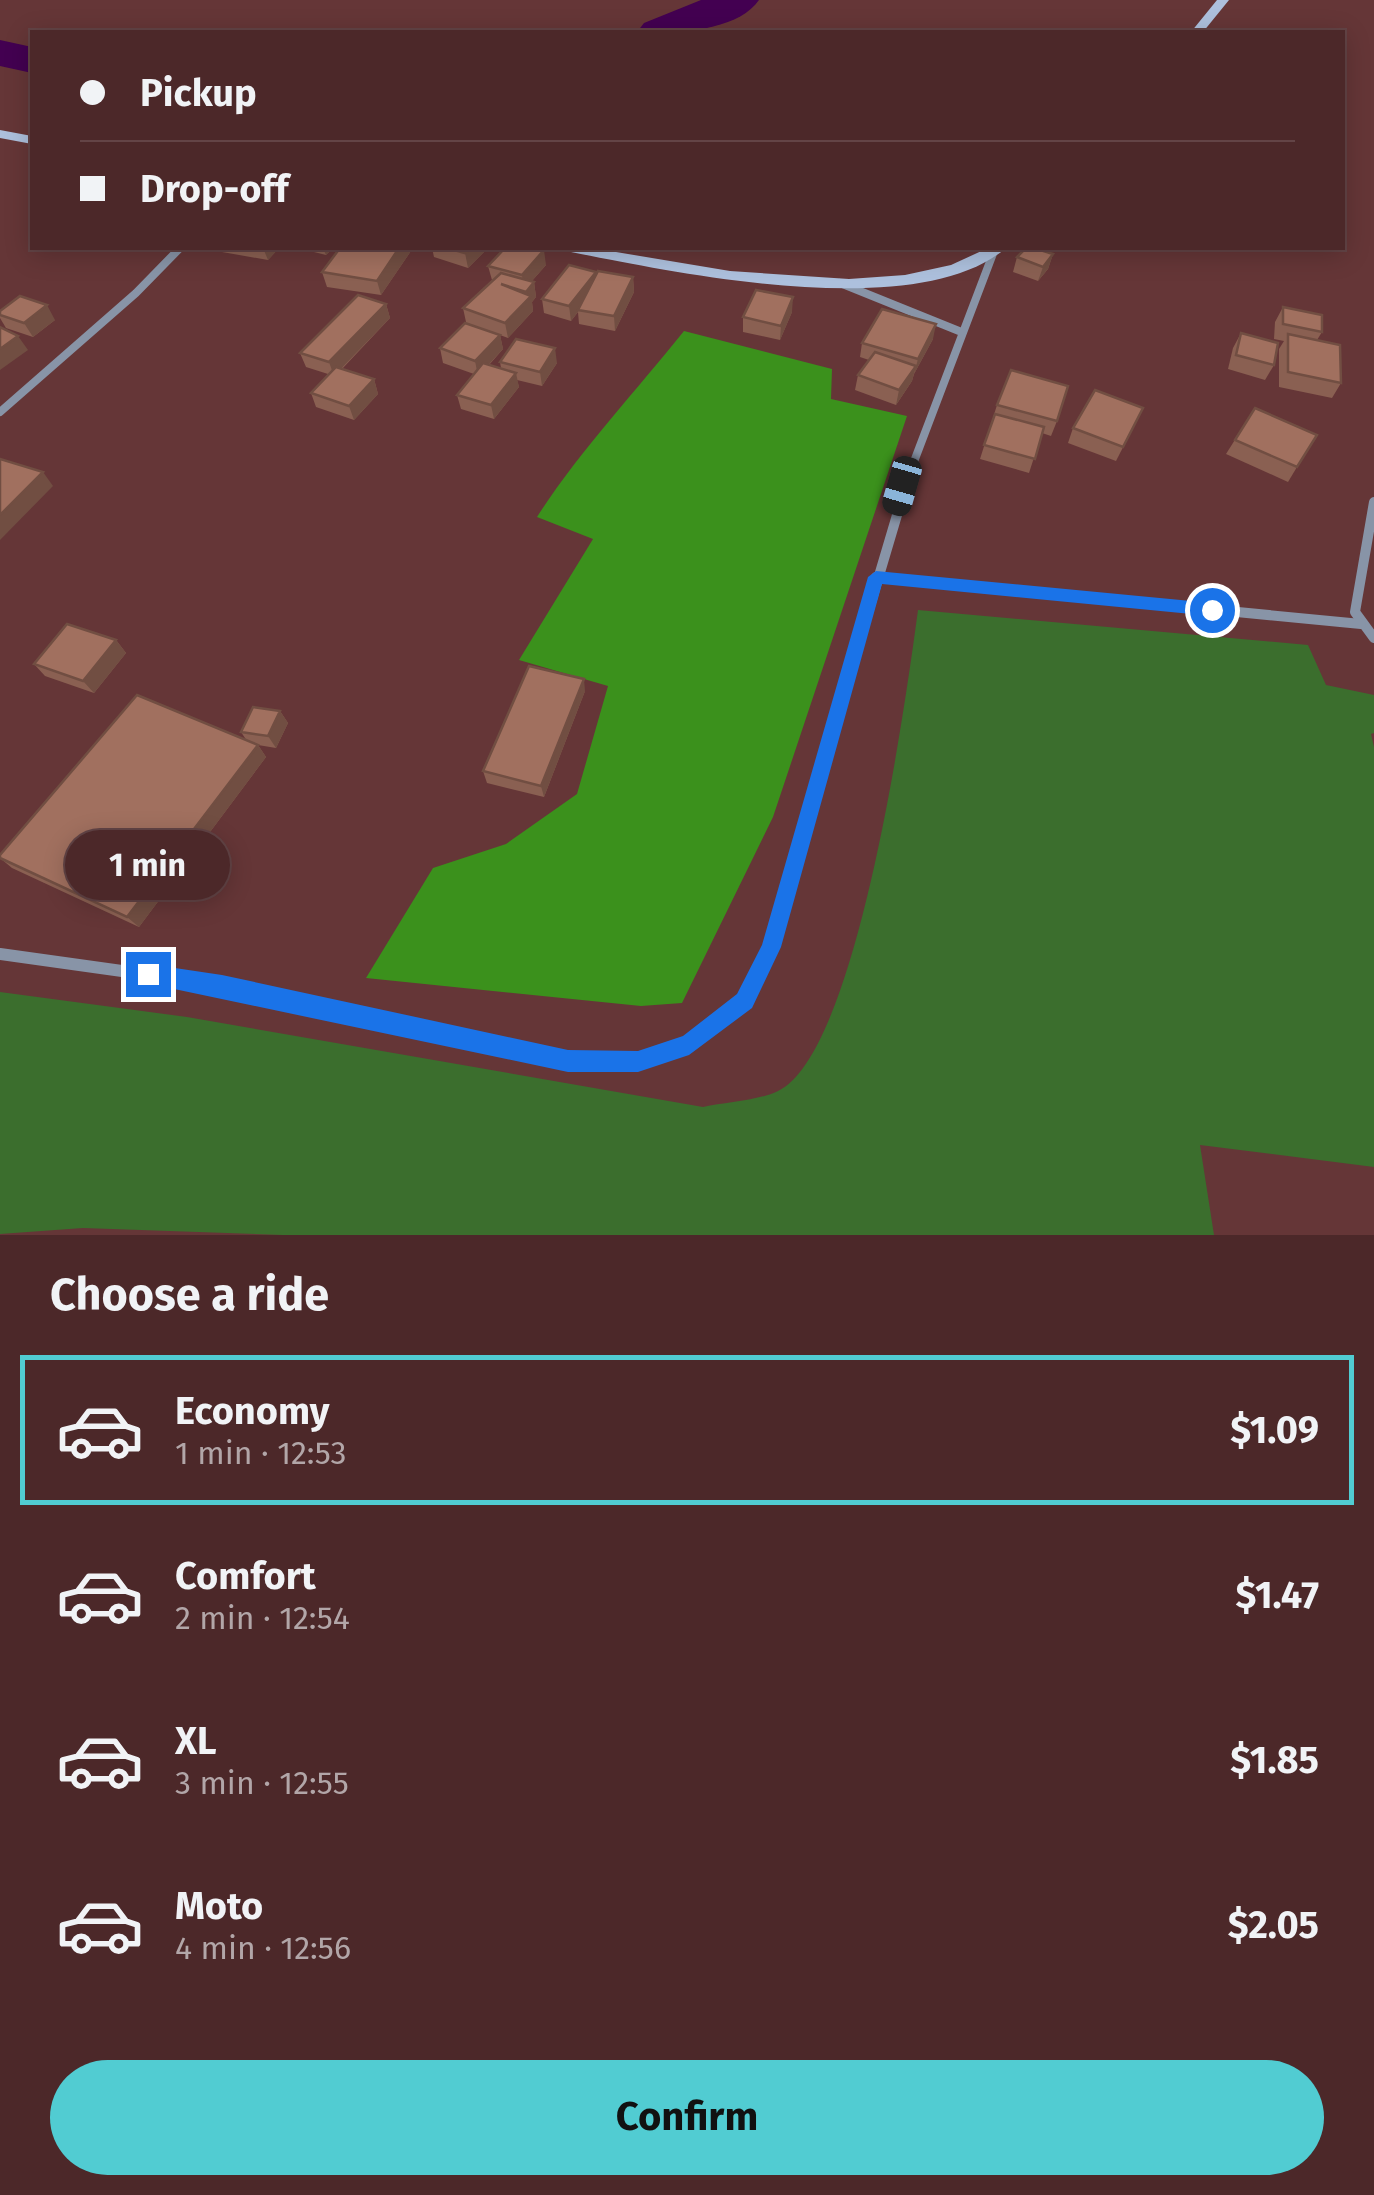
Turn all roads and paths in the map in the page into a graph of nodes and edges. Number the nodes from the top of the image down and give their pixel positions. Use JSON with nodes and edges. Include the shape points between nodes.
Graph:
{"nodes":[{"id":1,"x":1224,"y":0,"type":"edge"},
{"id":2,"x":1199,"y":30,"type":"edge"},
{"id":3,"x":0,"y":134,"type":"edge"},
{"id":4,"x":30,"y":140,"type":"edge"},
{"id":5,"x":178,"y":250,"type":"edge"},
{"id":6,"x":581,"y":250,"type":"edge"},
{"id":7,"x":994,"y":250,"type":"edge"},
{"id":8,"x":996,"y":250,"type":"edge"},
{"id":9,"x":840,"y":283,"type":"junction"},
{"id":10,"x":958,"y":330,"type":"junction"},
{"id":11,"x":0,"y":412,"type":"edge"},
{"id":12,"x":1374,"y":502,"type":"edge"},
{"id":13,"x":876,"y":577,"type":"junction"},
{"id":14,"x":1360,"y":624,"type":"junction"},
{"id":15,"x":1374,"y":638,"type":"edge"},
{"id":16,"x":0,"y":954,"type":"edge"}],
"edges":[{"from":1,"to":2,"type":"main road"},
{"from":3,"to":4,"type":"main road"},
{"from":5,"to":11,"type":"street"},
{"from":6,"to":9,"type":"main road","via":[[706,274]]},
{"from":7,"to":9,"type":"main road","via":[[957,270],[902,283]]},
{"from":8,"to":10,"type":"street"},
{"from":9,"to":10,"type":"street"},
{"from":10,"to":13,"type":"street"},
{"from":12,"to":14,"type":"street","via":[[1356,597]]},
{"from":13,"to":14,"type":"street"},
{"from":13,"to":16,"type":"street","via":[[771,947],[745,1001],[689,1045],[638,1061],[568,1061],[222,986]]},
{"from":14,"to":15,"type":"street"}]}
